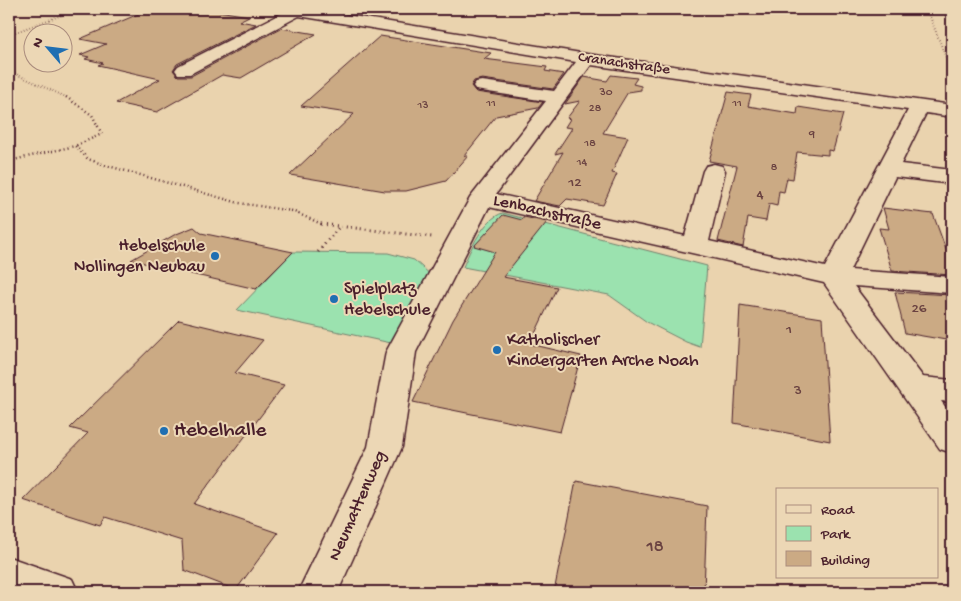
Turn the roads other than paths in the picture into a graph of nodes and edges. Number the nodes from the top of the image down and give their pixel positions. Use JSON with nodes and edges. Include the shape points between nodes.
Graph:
{"nodes":[{"id":1,"x":290,"y":10,"type":"edge"},
{"id":2,"x":587,"y":59,"type":"junction"},
{"id":3,"x":184,"y":70,"type":"dead end"},
{"id":4,"x":482,"y":86,"type":"dead end"},
{"id":5,"x":558,"y":96,"type":"junction"},
{"id":6,"x":919,"y":107,"type":"junction"},
{"id":7,"x":952,"y":111,"type":"edge"},
{"id":8,"x":887,"y":170,"type":"junction"},
{"id":9,"x":714,"y":171,"type":"dead end"},
{"id":10,"x":952,"y":177,"type":"edge"},
{"id":11,"x":482,"y":198,"type":"junction"},
{"id":12,"x":695,"y":246,"type":"junction"},
{"id":13,"x":833,"y":277,"type":"junction"},
{"id":14,"x":952,"y":285,"type":"edge"},
{"id":15,"x":914,"y":387,"type":"junction"},
{"id":16,"x":952,"y":391,"type":"edge"},
{"id":17,"x":952,"y":440,"type":"edge"},
{"id":18,"x":9,"y":574,"type":"edge"},
{"id":19,"x":58,"y":592,"type":"edge"},
{"id":20,"x":318,"y":592,"type":"edge"}],
"edges":[{"from":1,"to":2,"type":"street","name":"Cranachstraße"},
{"from":1,"to":3,"type":"street","name":"Cranachstraße"},
{"from":2,"to":5,"type":"street","name":"Lenbachstraße"},
{"from":2,"to":6,"type":"street","name":"Cranachstraße"},
{"from":4,"to":5,"type":"street"},
{"from":5,"to":11,"type":"street","name":"Lenbachstraße"},
{"from":6,"to":7,"type":"street","name":"Cranachstraße"},
{"from":6,"to":8,"type":"street"},
{"from":8,"to":10,"type":"street"},
{"from":8,"to":13,"type":"street"},
{"from":9,"to":12,"type":"street"},
{"from":11,"to":12,"type":"street","name":"Lenbachstraße"},
{"from":11,"to":20,"type":"street","name":"Neumattenweg","via":[[401,352],[385,447]]},
{"from":12,"to":13,"type":"street","name":"Lenbachstraße"},
{"from":13,"to":14,"type":"street","name":"Lenbachstraße"},
{"from":13,"to":15,"type":"street"},
{"from":15,"to":16,"type":"street"},
{"from":15,"to":17,"type":"street"},
{"from":18,"to":19,"type":"street"}]}
